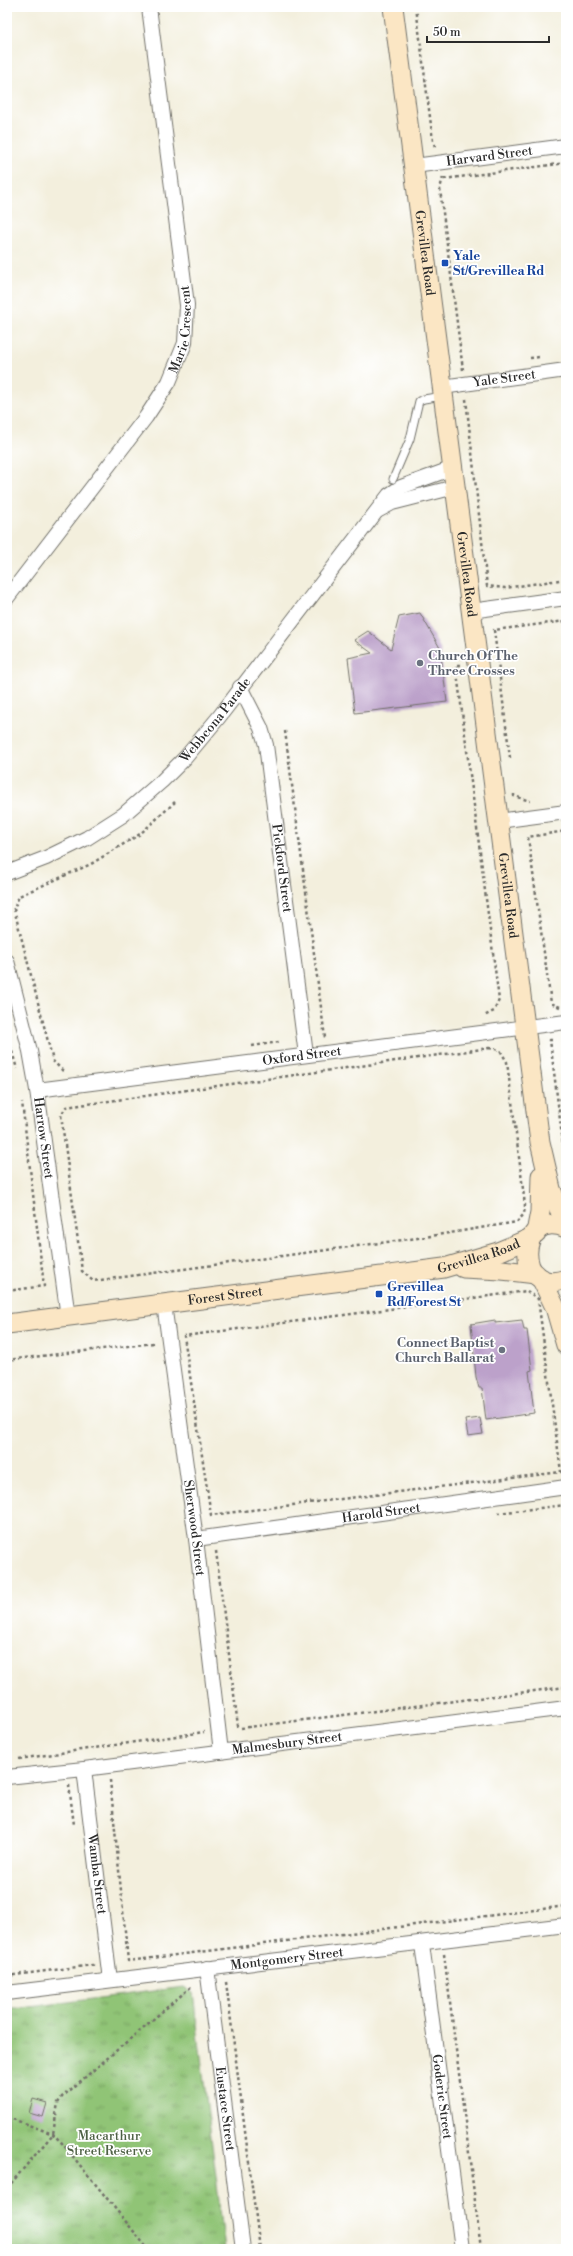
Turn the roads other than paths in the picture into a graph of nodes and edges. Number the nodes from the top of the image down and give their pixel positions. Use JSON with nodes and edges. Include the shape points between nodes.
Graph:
{"nodes":[{"id":1,"x":149,"y":7,"type":"edge"},
{"id":2,"x":393,"y":7,"type":"edge"},
{"id":3,"x":566,"y":146,"type":"edge"},
{"id":4,"x":414,"y":166,"type":"junction"},
{"id":5,"x":566,"y":370,"type":"edge"},
{"id":6,"x":443,"y":391,"type":"junction"},
{"id":7,"x":453,"y":468,"type":"junction"},
{"id":8,"x":393,"y":479,"type":"dead end"},
{"id":9,"x":455,"y":487,"type":"junction"},
{"id":10,"x":376,"y":513,"type":"junction"},
{"id":11,"x":7,"y":598,"type":"edge"},
{"id":12,"x":566,"y":598,"type":"edge"},
{"id":13,"x":471,"y":611,"type":"junction"},
{"id":14,"x":240,"y":687,"type":"junction"},
{"id":15,"x":566,"y":812,"type":"edge"},
{"id":16,"x":498,"y":821,"type":"junction"},
{"id":17,"x":7,"y":873,"type":"edge"},
{"id":18,"x":7,"y":961,"type":"edge"},
{"id":19,"x":566,"y":1022,"type":"edge"},
{"id":20,"x":524,"y":1027,"type":"junction"},
{"id":21,"x":306,"y":1055,"type":"junction"},
{"id":22,"x":37,"y":1090,"type":"junction"},
{"id":23,"x":540,"y":1142,"type":"junction"},
{"id":24,"x":566,"y":1227,"type":"edge"},
{"id":25,"x":533,"y":1235,"type":"junction"},
{"id":26,"x":444,"y":1268,"type":"junction"},
{"id":27,"x":538,"y":1276,"type":"junction"},
{"id":28,"x":566,"y":1279,"type":"edge"},
{"id":29,"x":164,"y":1304,"type":"junction"},
{"id":30,"x":68,"y":1317,"type":"junction"},
{"id":31,"x":7,"y":1324,"type":"edge"},
{"id":32,"x":566,"y":1345,"type":"edge"},
{"id":33,"x":566,"y":1487,"type":"edge"},
{"id":34,"x":196,"y":1539,"type":"junction"},
{"id":35,"x":566,"y":1708,"type":"edge"},
{"id":36,"x":221,"y":1752,"type":"junction"},
{"id":37,"x":84,"y":1769,"type":"junction"},
{"id":38,"x":7,"y":1777,"type":"edge"},
{"id":39,"x":566,"y":1925,"type":"edge"},
{"id":40,"x":422,"y":1944,"type":"junction"},
{"id":41,"x":207,"y":1968,"type":"junction"},
{"id":42,"x":110,"y":1980,"type":"junction"},
{"id":43,"x":7,"y":1993,"type":"edge"},
{"id":44,"x":243,"y":2249,"type":"edge"},
{"id":45,"x":462,"y":2249,"type":"edge"}],
"edges":[{"from":1,"to":11,"type":"street","name":"Marie Crescent","via":[[187,305],[185,343],[169,382],[146,417]]},
{"from":2,"to":4,"type":"street","name":"Grevillea Road"},
{"from":3,"to":4,"type":"street","name":"Harvard Street"},
{"from":4,"to":6,"type":"street","name":"Grevillea Road"},
{"from":5,"to":6,"type":"street","name":"Yale Street","via":[[464,384]]},
{"from":6,"to":7,"type":"street","name":"Grevillea Road"},
{"from":6,"to":8,"type":"lane","via":[[419,401],[410,439]]},
{"from":7,"to":9,"type":"street","name":"Grevillea Road"},
{"from":7,"to":10,"type":"street","name":"Webbcona Parade","via":[[396,489]]},
{"from":9,"to":10,"type":"street","name":"Webbcona Parade","via":[[392,503]]},
{"from":9,"to":13,"type":"street","name":"Grevillea Road"},
{"from":10,"to":14,"type":"street","name":"Webbcona Parade"},
{"from":12,"to":13,"type":"street"},
{"from":13,"to":16,"type":"street","name":"Grevillea Road"},
{"from":14,"to":17,"type":"street","name":"Webbcona Parade","via":[[185,758],[123,815],[87,838]]},
{"from":14,"to":21,"type":"street","name":"Pickford Street","via":[[261,728],[266,745]]},
{"from":15,"to":16,"type":"street"},
{"from":16,"to":20,"type":"street","name":"Grevillea Road"},
{"from":18,"to":22,"type":"street","name":"Harrow Street","via":[[30,1051]]},
{"from":19,"to":20,"type":"street","name":"Oxford Street"},
{"from":20,"to":21,"type":"street","name":"Oxford Street"},
{"from":20,"to":23,"type":"street","name":"Grevillea Road"},
{"from":21,"to":22,"type":"street","name":"Oxford Street"},
{"from":22,"to":30,"type":"street","name":"Harrow Street"},
{"from":23,"to":24,"type":"street","name":"Grevillea Road","via":[[551,1189]]},
{"from":23,"to":25,"type":"street","name":"Grevillea Road","via":[[541,1200]]},
{"from":24,"to":25,"type":"street","name":"Grevillea Road","via":[[551,1226]]},
{"from":25,"to":26,"type":"street","name":"Grevillea Road","via":[[498,1252]]},
{"from":25,"to":27,"type":"street","name":"Grevillea Road","via":[[527,1250],[527,1259]]},
{"from":26,"to":27,"type":"street","name":"Grevillea Road","via":[[502,1270]]},
{"from":26,"to":29,"type":"street","name":"Forest Street"},
{"from":27,"to":28,"type":"street","name":"Grevillea Road","via":[[555,1281]]},
{"from":27,"to":32,"type":"street","name":"Grevillea Road","via":[[555,1307]]},
{"from":29,"to":30,"type":"street","name":"Forest Street"},
{"from":29,"to":34,"type":"street","name":"Sherwood Street"},
{"from":30,"to":31,"type":"street","name":"Forest Street"},
{"from":33,"to":34,"type":"street","name":"Harold Street"},
{"from":34,"to":36,"type":"street","name":"Sherwood Street"},
{"from":35,"to":36,"type":"street","name":"Malmesbury Street"},
{"from":36,"to":37,"type":"street","name":"Malmesbury Street"},
{"from":37,"to":38,"type":"street","name":"Malmesbury Street"},
{"from":37,"to":42,"type":"street","name":"Wamba Street"},
{"from":39,"to":40,"type":"street","name":"Montgomery Street"},
{"from":40,"to":41,"type":"street","name":"Montgomery Street"},
{"from":40,"to":45,"type":"street","name":"Goderic Street"},
{"from":41,"to":42,"type":"street","name":"Montgomery Street"},
{"from":41,"to":44,"type":"street","name":"Eustace Street"},
{"from":42,"to":43,"type":"street","name":"Montgomery Street"}]}
